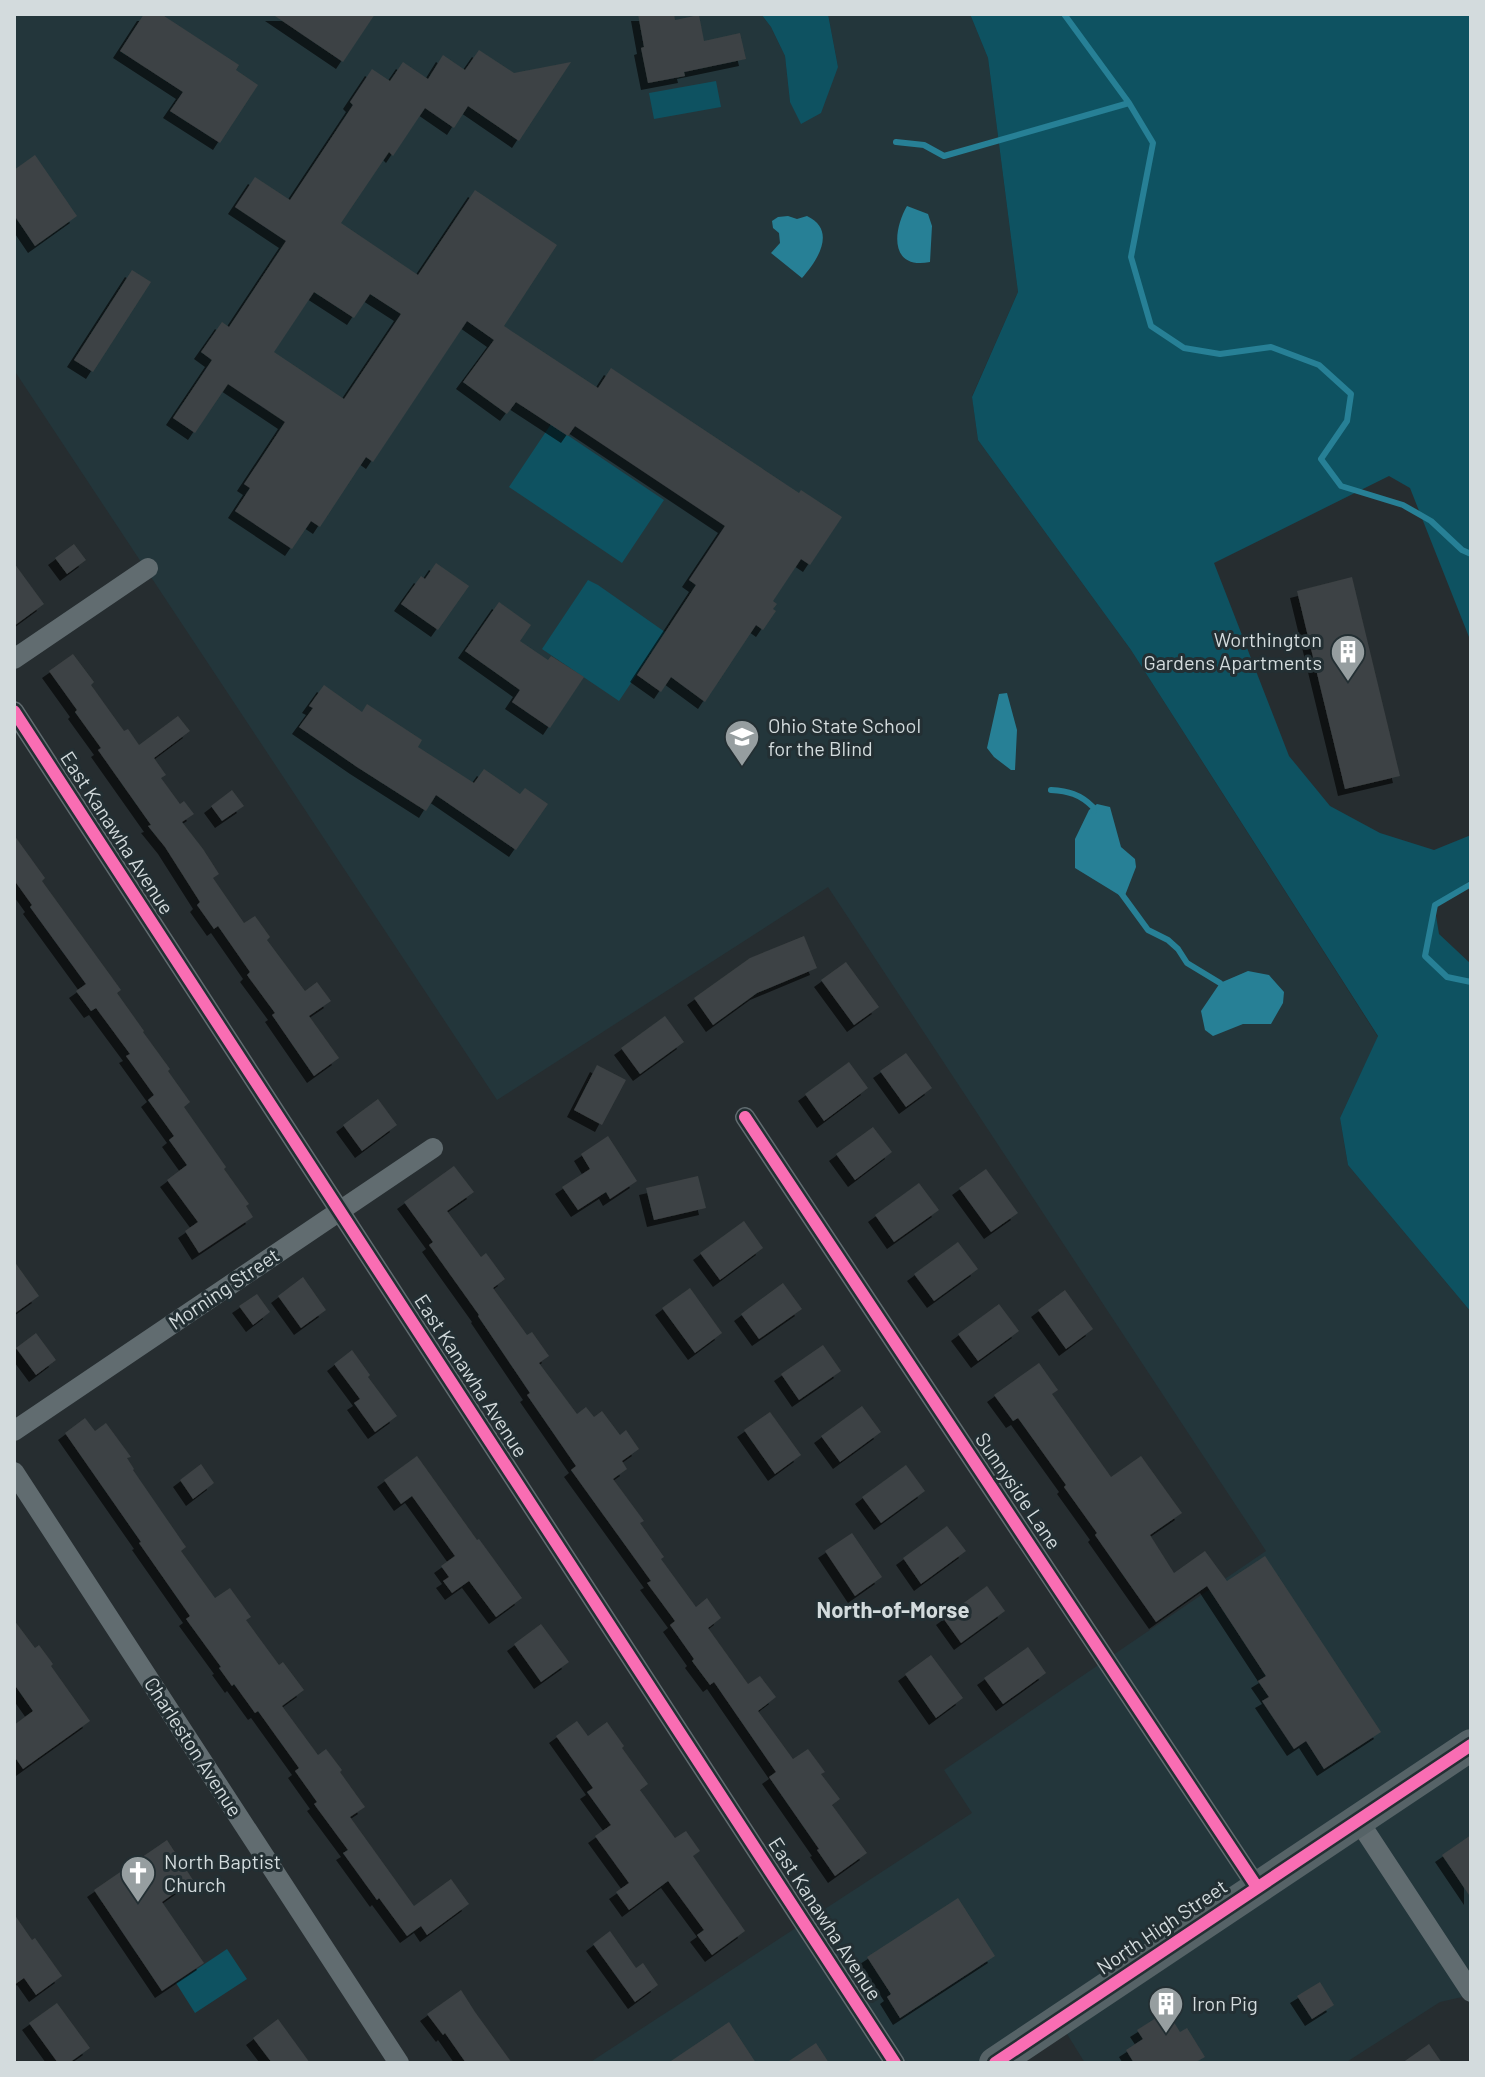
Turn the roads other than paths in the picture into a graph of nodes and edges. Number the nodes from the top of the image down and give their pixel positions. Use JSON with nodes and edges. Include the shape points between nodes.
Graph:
{"nodes":[{"id":1,"x":148,"y":568,"type":"dead end"},
{"id":2,"x":14,"y":659,"type":"edge"},
{"id":3,"x":14,"y":711,"type":"edge"},
{"id":4,"x":745,"y":1117,"type":"dead end"},
{"id":5,"x":433,"y":1148,"type":"dead end"},
{"id":6,"x":340,"y":1211,"type":"junction"},
{"id":7,"x":14,"y":1431,"type":"edge"},
{"id":8,"x":14,"y":1472,"type":"edge"},
{"id":9,"x":1471,"y":1745,"type":"edge"},
{"id":10,"x":1358,"y":1820,"type":"junction"},
{"id":11,"x":1257,"y":1887,"type":"junction"},
{"id":12,"x":1471,"y":1992,"type":"edge"},
{"id":13,"x":399,"y":2063,"type":"edge"},
{"id":14,"x":895,"y":2063,"type":"edge"},
{"id":15,"x":995,"y":2063,"type":"edge"}],
"edges":[{"from":1,"to":2,"type":"street"},
{"from":3,"to":6,"type":"street","name":"East Kanawha Avenue"},
{"from":4,"to":11,"type":"street","name":"Sunnyside Lane"},
{"from":5,"to":6,"type":"street","name":"Morning Street"},
{"from":6,"to":7,"type":"street","name":"Morning Street"},
{"from":6,"to":14,"type":"street","name":"East Kanawha Avenue"},
{"from":8,"to":13,"type":"street","name":"Charleston Avenue"},
{"from":9,"to":10,"type":"main road","name":"North High Street"},
{"from":10,"to":11,"type":"main road","name":"North High Street"},
{"from":10,"to":12,"type":"street"},
{"from":11,"to":15,"type":"main road","name":"North High Street"}]}
